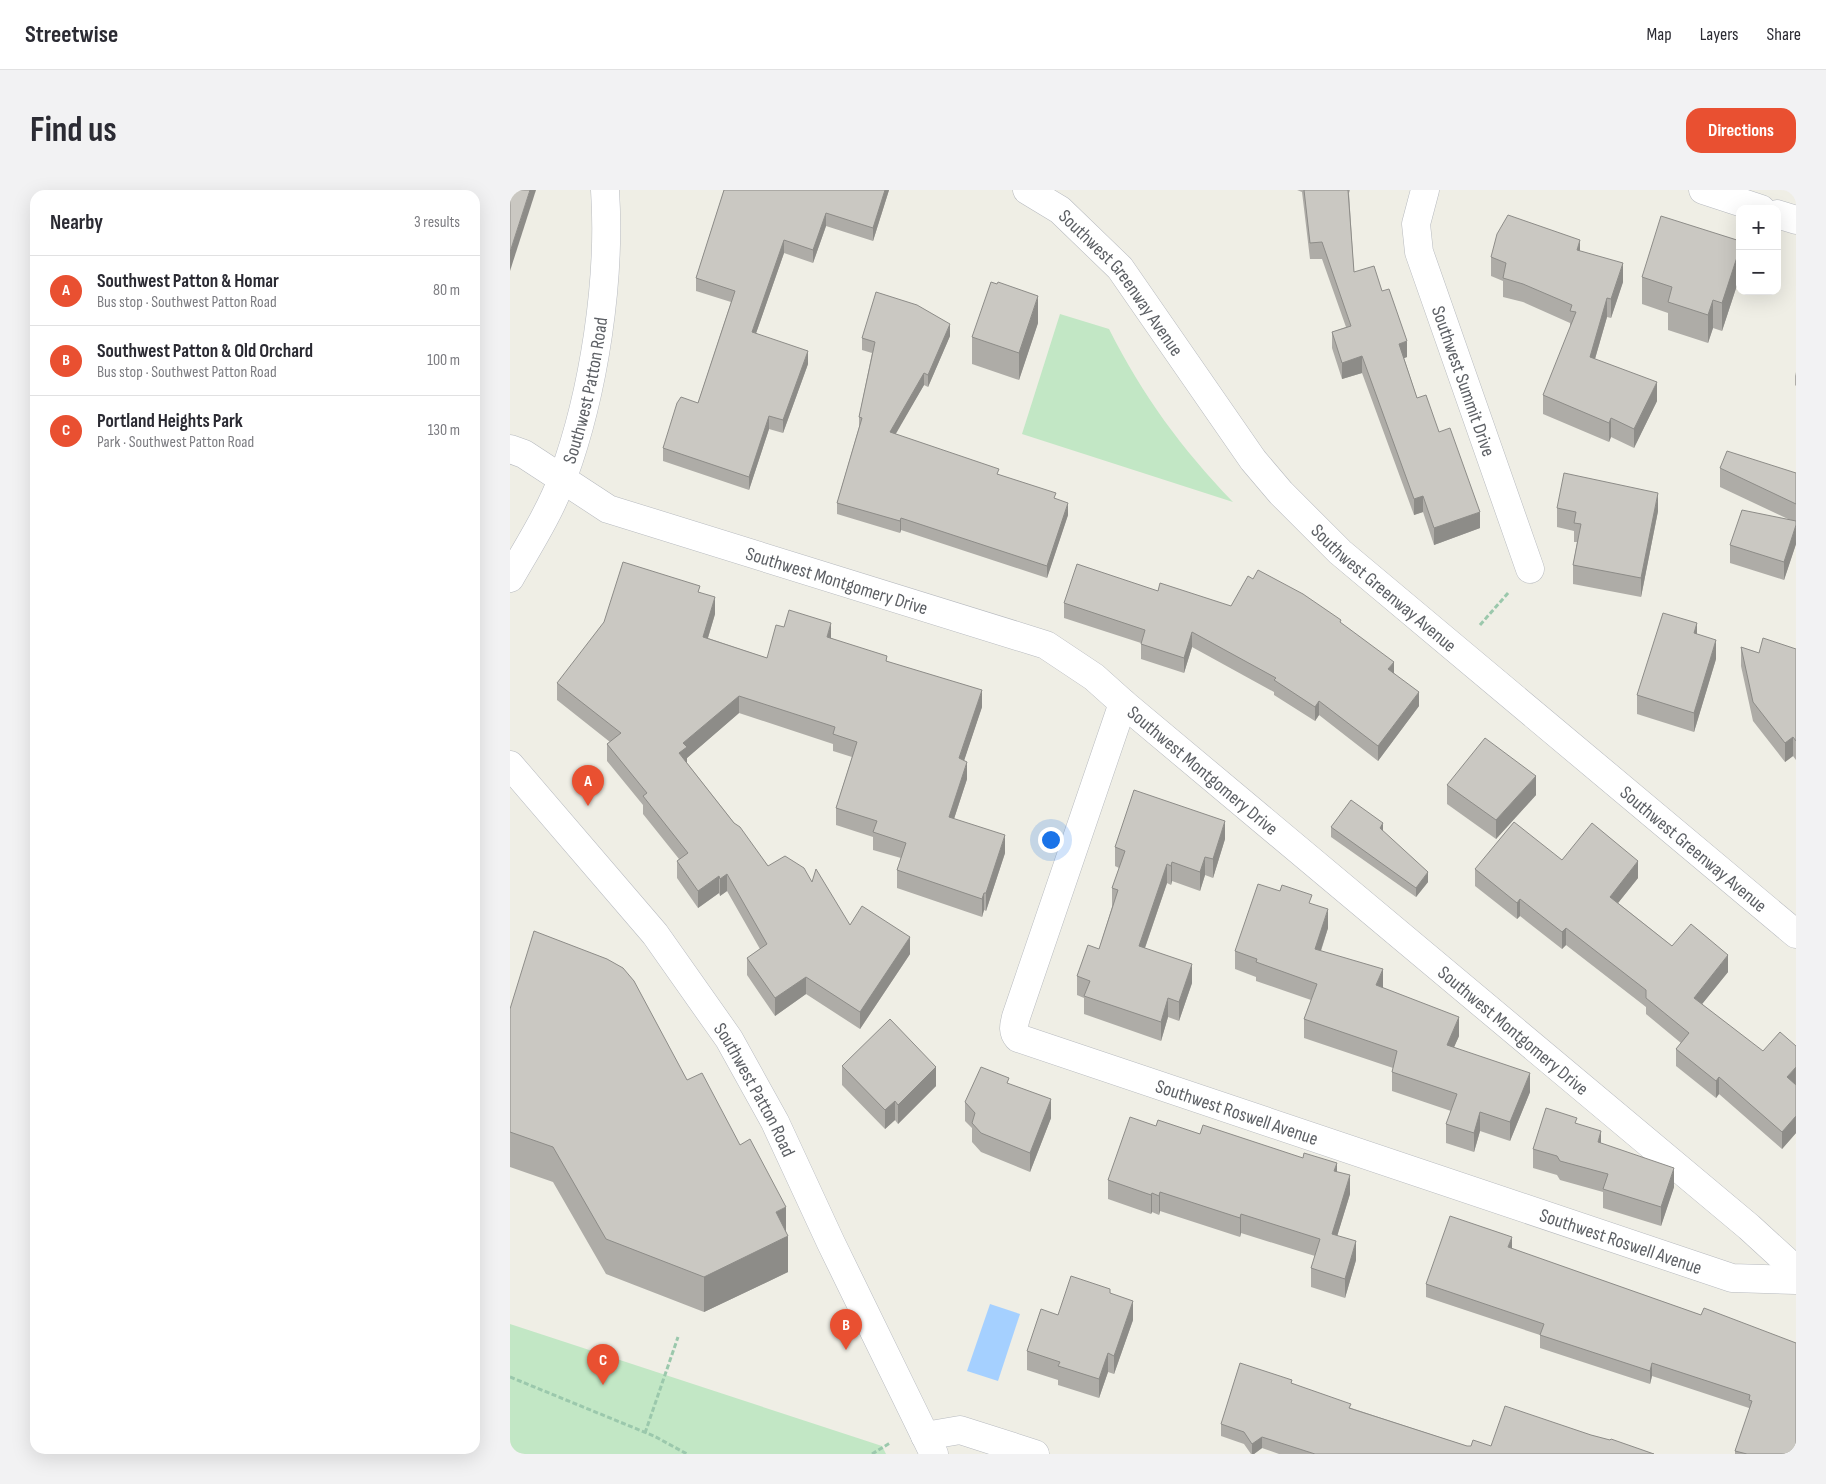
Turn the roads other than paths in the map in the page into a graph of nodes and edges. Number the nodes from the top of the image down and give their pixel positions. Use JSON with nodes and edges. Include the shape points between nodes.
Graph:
{"nodes":[{"id":1,"x":605,"y":190,"type":"edge"},
{"id":2,"x":1027,"y":190,"type":"edge"},
{"id":3,"x":1425,"y":190,"type":"edge"},
{"id":4,"x":1703,"y":190,"type":"edge"},
{"id":5,"x":1749,"y":205,"type":"edge"},
{"id":6,"x":1781,"y":215,"type":"edge"},
{"id":7,"x":1796,"y":220,"type":"edge"},
{"id":8,"x":510,"y":449,"type":"edge"},
{"id":9,"x":562,"y":479,"type":"junction"},
{"id":10,"x":1530,"y":570,"type":"road end"},
{"id":11,"x":510,"y":578,"type":"edge"},
{"id":12,"x":1123,"y":703,"type":"junction"},
{"id":13,"x":515,"y":781,"type":"edge"},
{"id":14,"x":1796,"y":934,"type":"edge"},
{"id":15,"x":1796,"y":1270,"type":"edge"},
{"id":16,"x":1796,"y":1280,"type":"edge"},
{"id":17,"x":929,"y":1445,"type":"edge"},
{"id":18,"x":1035,"y":1454,"type":"edge"}],
"edges":[{"from":1,"to":9,"type":"street","name":"Southwest Patton Road","via":[[605,287],[578,429]]},
{"from":2,"to":14,"type":"street","name":"Southwest Greenway Avenue","via":[[1060,210],[1120,268],[1253,460],[1340,552]]},
{"from":3,"to":10,"type":"street","name":"Southwest Summit Drive","via":[[1416,224],[1419,252]]},
{"from":4,"to":5,"type":"street"},
{"from":6,"to":7,"type":"street"},
{"from":8,"to":9,"type":"street","name":"Southwest Montgomery Drive","via":[[524,454]]},
{"from":9,"to":11,"type":"street","name":"Southwest Patton Road"},
{"from":9,"to":12,"type":"street","name":"Southwest Montgomery Drive","via":[[608,509],[1046,645],[1094,677]]},
{"from":12,"to":15,"type":"street","name":"Southwest Montgomery Drive"},
{"from":12,"to":16,"type":"street","name":"Southwest Roswell Avenue","via":[[1016,1017],[1014,1026],[1018,1038],[1732,1278]]},
{"from":13,"to":17,"type":"street","name":"Southwest Patton Road","via":[[655,934],[729,1039],[776,1122],[830,1244]]},
{"from":17,"to":18,"type":"street","via":[[960,1430]]}]}
